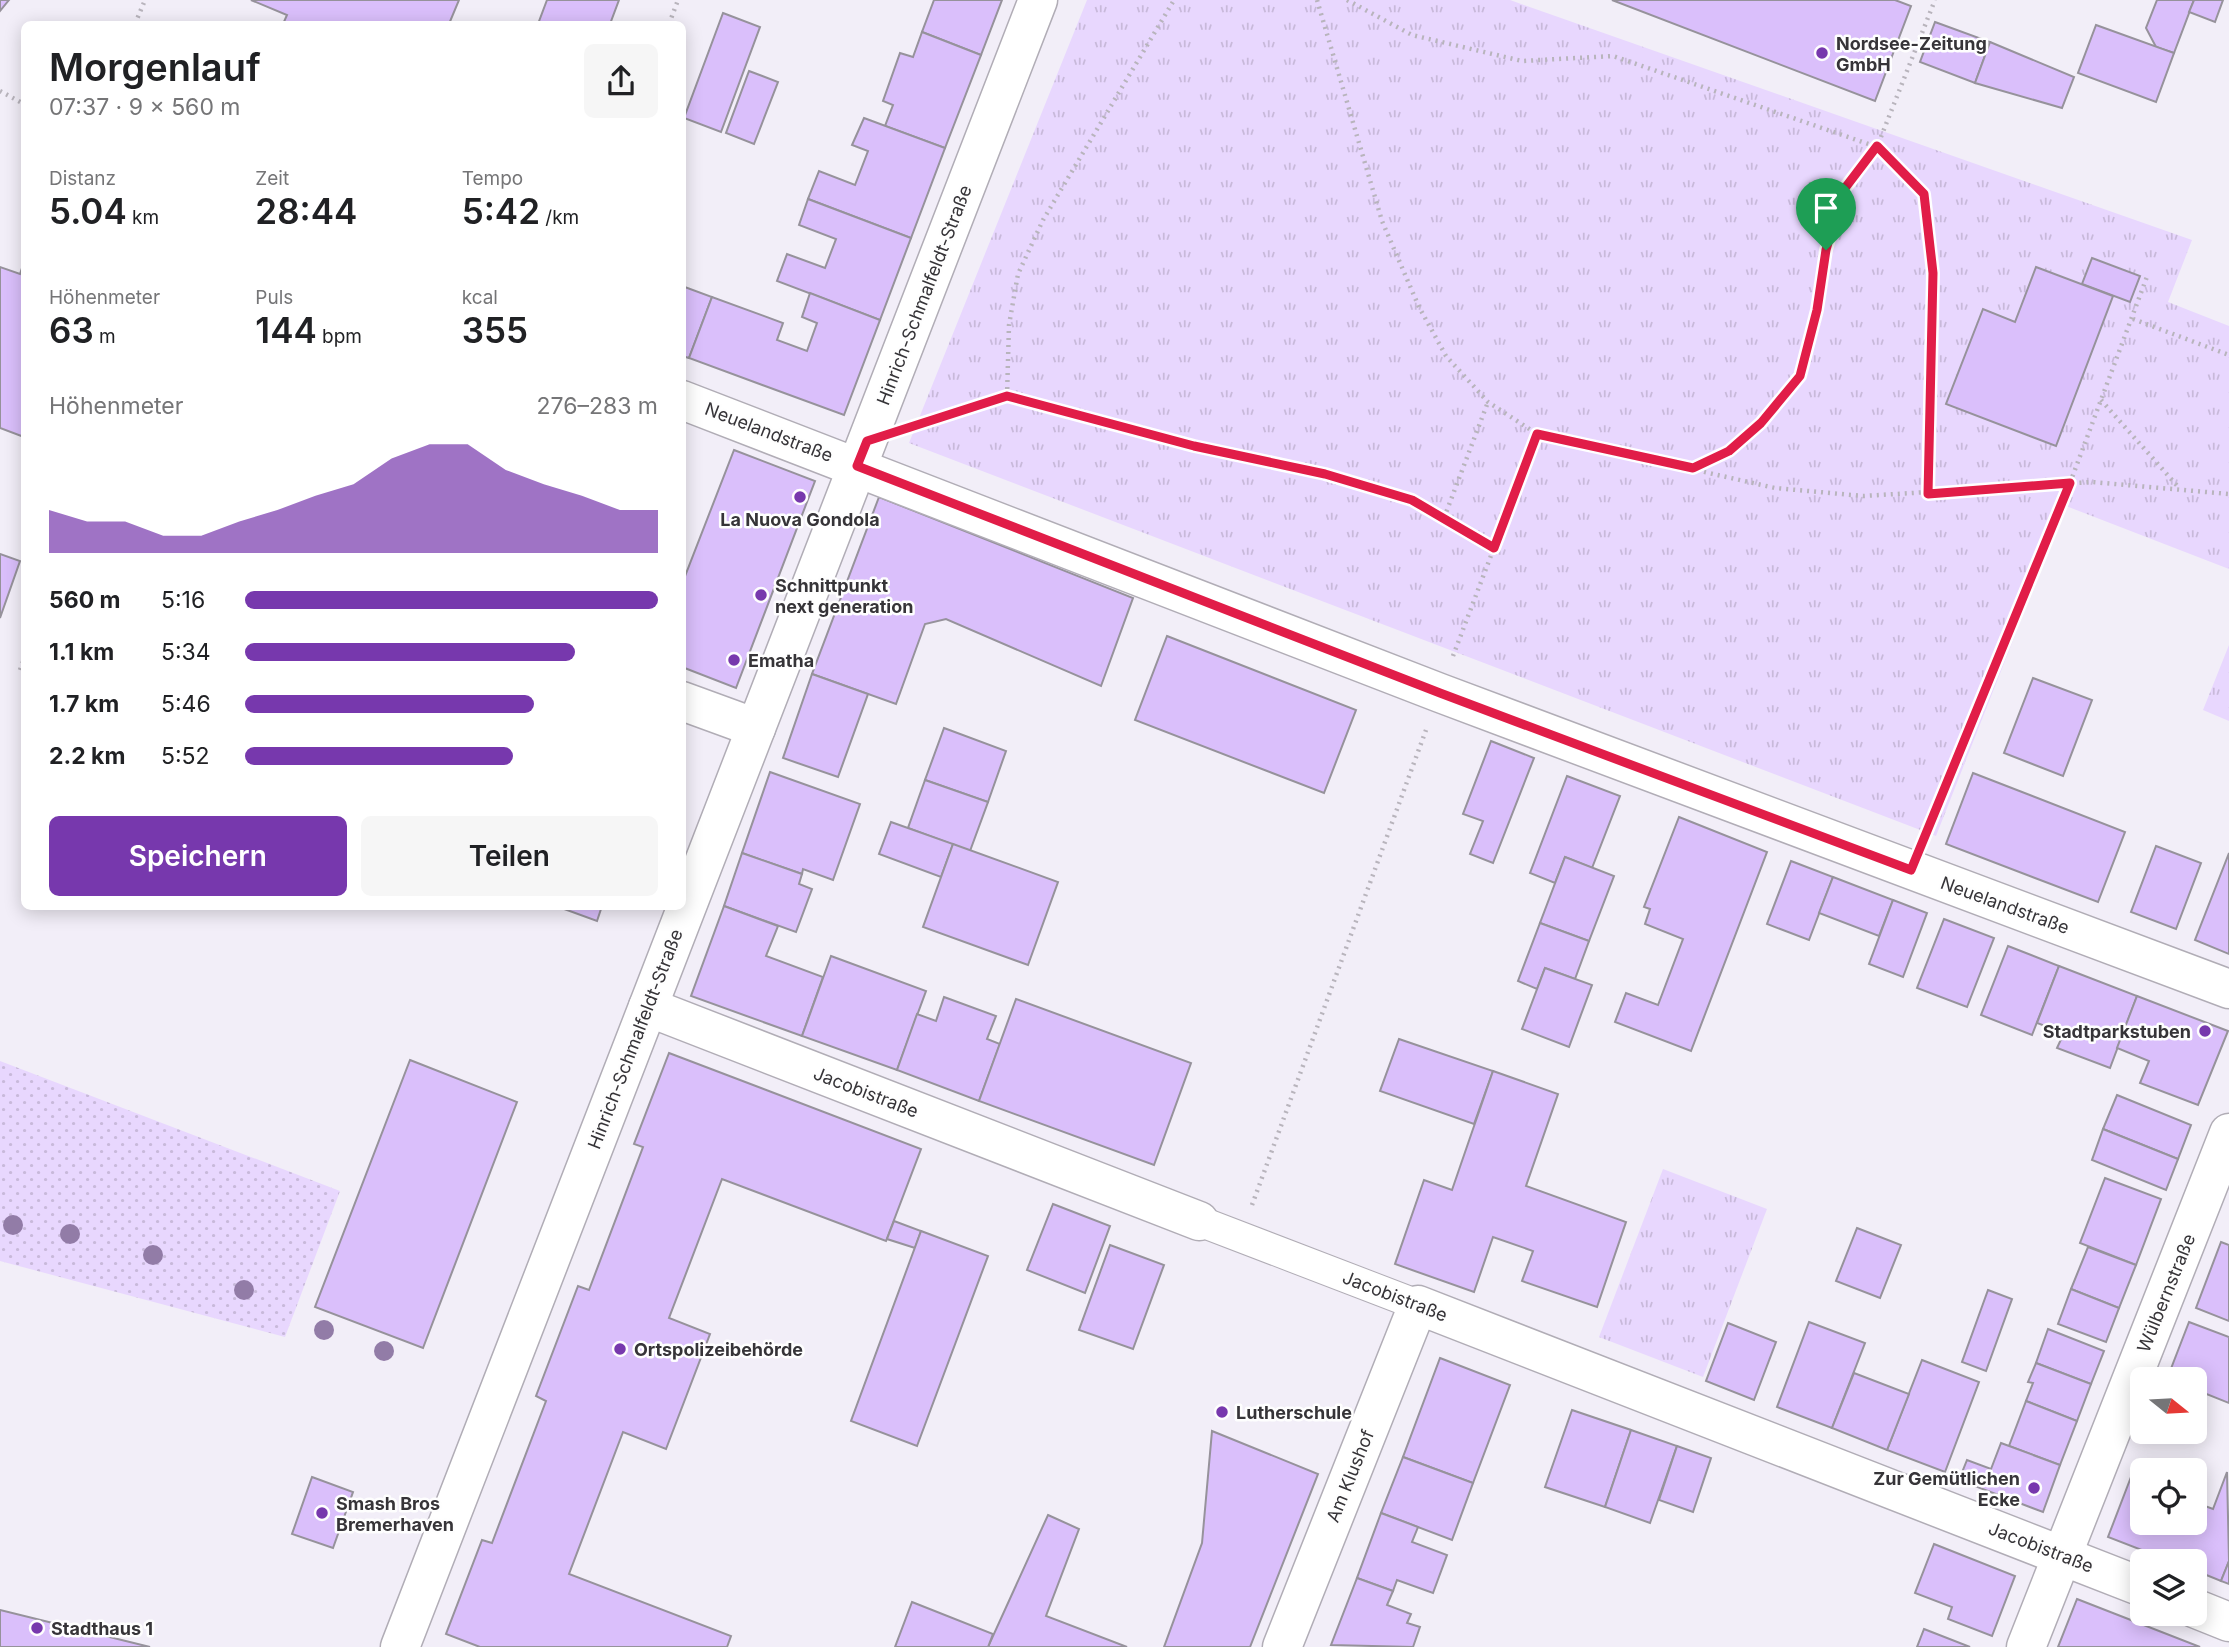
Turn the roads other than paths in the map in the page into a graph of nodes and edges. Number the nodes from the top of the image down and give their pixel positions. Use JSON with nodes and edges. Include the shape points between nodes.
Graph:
{"nodes":[{"id":1,"x":1038,"y":0,"type":"edge"},
{"id":2,"x":686,"y":401,"type":"edge"},
{"id":3,"x":862,"y":453,"type":"junction"},
{"id":4,"x":686,"y":703,"type":"edge"},
{"id":5,"x":756,"y":729,"type":"junction"},
{"id":6,"x":686,"y":909,"type":"edge"},
{"id":7,"x":686,"y":910,"type":"edge"},
{"id":8,"x":2229,"y":989,"type":"edge"},
{"id":9,"x":648,"y":1007,"type":"junction"},
{"id":10,"x":2229,"y":1133,"type":"edge"},
{"id":11,"x":1199,"y":1221,"type":"joint"},
{"id":12,"x":1418,"y":1306,"type":"junction"},
{"id":13,"x":2062,"y":1554,"type":"junction"},
{"id":14,"x":2130,"y":1582,"type":"edge"},
{"id":15,"x":2207,"y":1613,"type":"edge"},
{"id":16,"x":2229,"y":1622,"type":"edge"},
{"id":17,"x":400,"y":1647,"type":"edge"},
{"id":18,"x":1282,"y":1647,"type":"edge"},
{"id":19,"x":2026,"y":1647,"type":"edge"}],
"edges":[{"from":1,"to":3,"type":"street","name":"Hinrich-Schmalfeldt-Straße"},
{"from":2,"to":3,"type":"street","name":"Neuelandstraße"},
{"from":3,"to":5,"type":"street","name":"Hinrich-Schmalfeldt-Straße"},
{"from":3,"to":8,"type":"street","name":"Neuelandstraße","via":[[1440,693]]},
{"from":4,"to":5,"type":"street"},
{"from":5,"to":6,"type":"street","name":"Hinrich-Schmalfeldt-Straße"},
{"from":7,"to":9,"type":"street","name":"Hinrich-Schmalfeldt-Straße"},
{"from":9,"to":11,"type":"street","name":"Jacobistraße"},
{"from":9,"to":17,"type":"street","name":"Hinrich-Schmalfeldt-Straße"},
{"from":10,"to":13,"type":"street","name":"Wülbernstraße"},
{"from":11,"to":12,"type":"street","name":"Jacobistraße"},
{"from":12,"to":13,"type":"street","name":"Jacobistraße"},
{"from":12,"to":18,"type":"street","name":"Am Klushof"},
{"from":13,"to":14,"type":"street","name":"Jacobistraße"},
{"from":13,"to":19,"type":"street","name":"Wülbernstraße"},
{"from":15,"to":16,"type":"street"}]}
